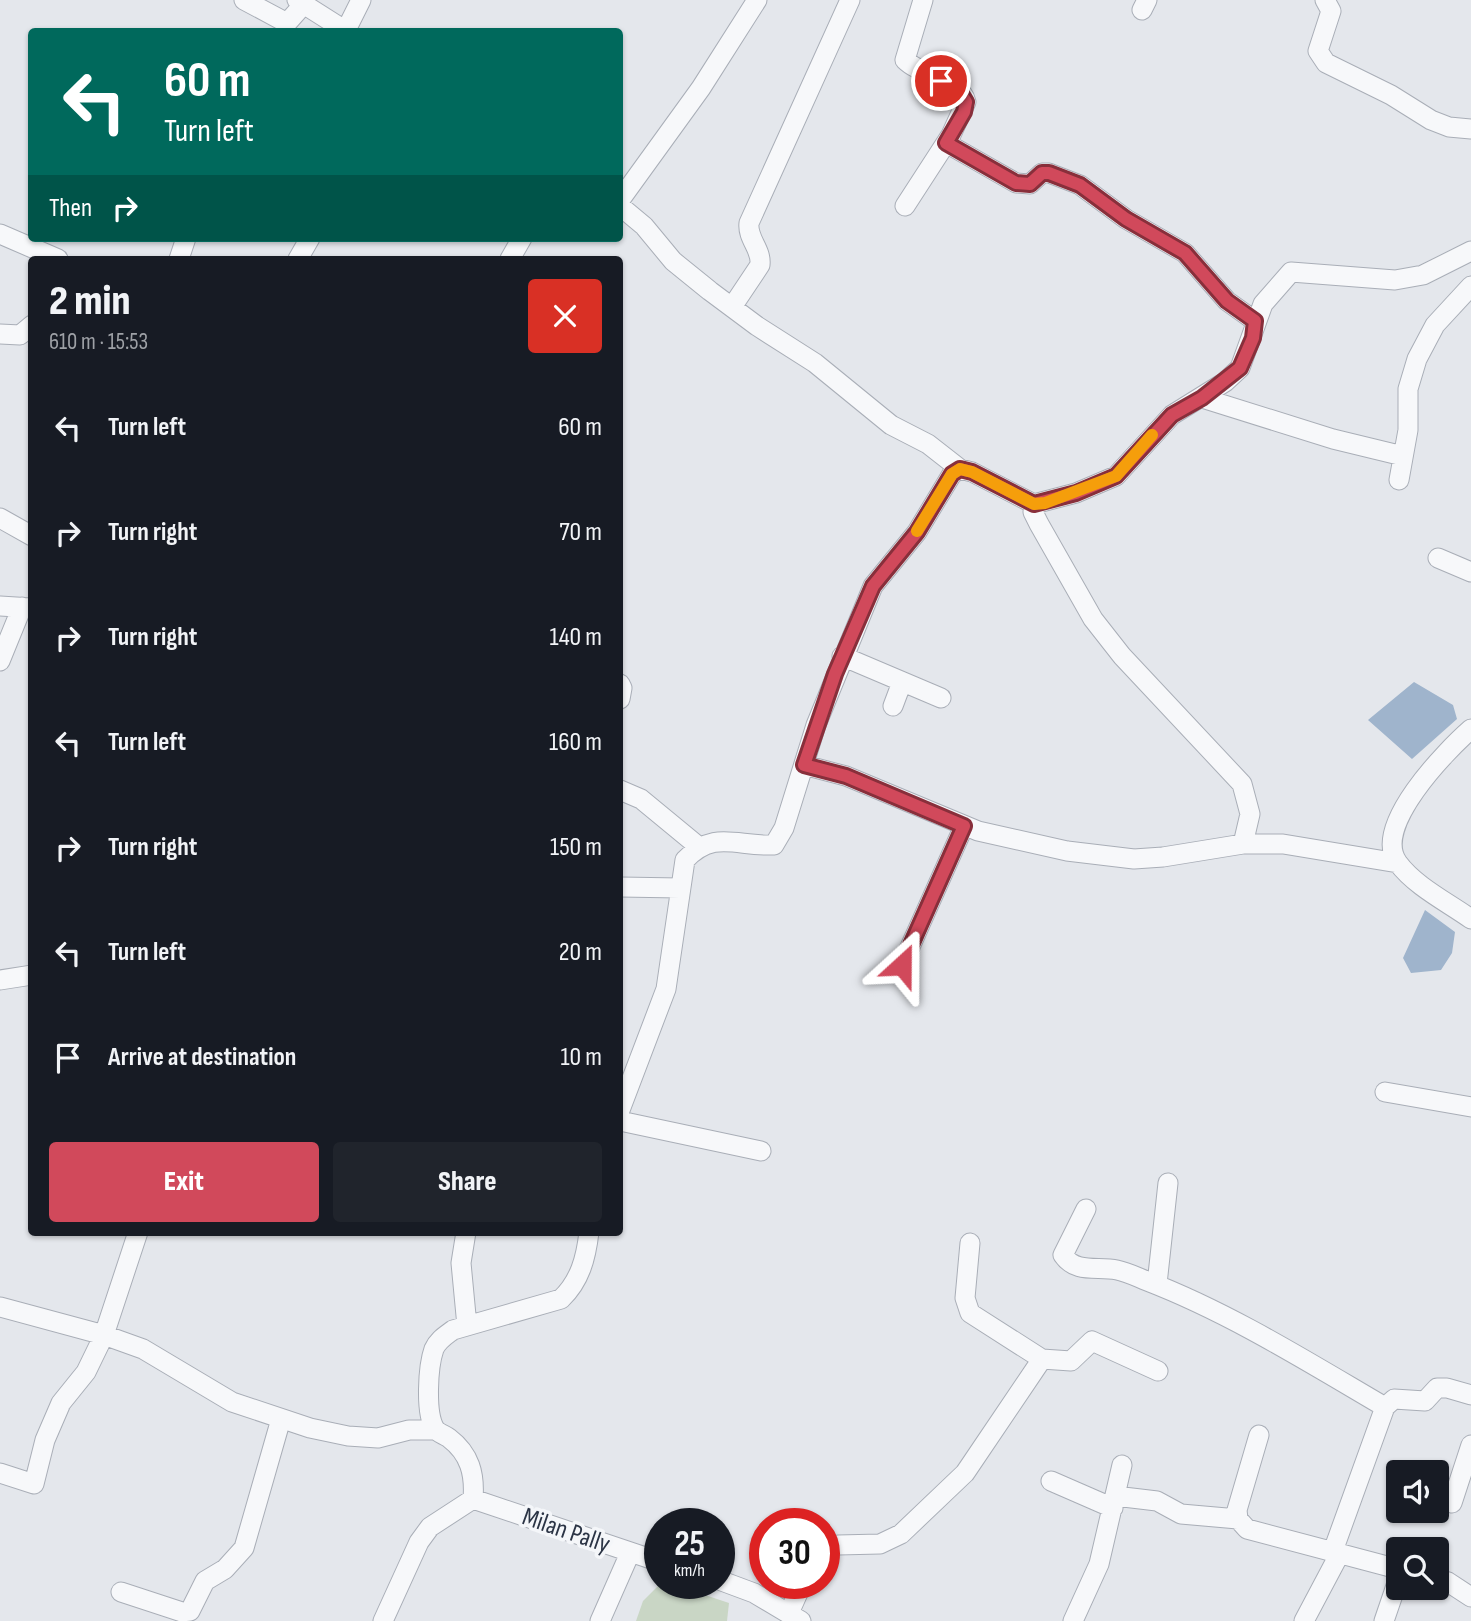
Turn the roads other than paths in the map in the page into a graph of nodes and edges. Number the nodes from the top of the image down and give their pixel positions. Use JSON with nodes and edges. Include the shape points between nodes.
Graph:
{"nodes":[{"id":1,"x":244,"y":0,"type":"edge"},
{"id":2,"x":361,"y":0,"type":"edge"},
{"id":3,"x":757,"y":0,"type":"edge"},
{"id":4,"x":850,"y":0,"type":"edge"},
{"id":5,"x":923,"y":0,"type":"edge"},
{"id":6,"x":1325,"y":0,"type":"edge"},
{"id":7,"x":300,"y":2,"type":"edge"},
{"id":8,"x":341,"y":28,"type":"edge"},
{"id":9,"x":347,"y":28,"type":"edge"},
{"id":10,"x":1471,"y":129,"type":"edge"},
{"id":11,"x":946,"y":143,"type":"junction"},
{"id":12,"x":623,"y":196,"type":"edge"},
{"id":13,"x":905,"y":206,"type":"dead end"},
{"id":14,"x":623,"y":208,"type":"edge"},
{"id":15,"x":0,"y":234,"type":"edge"},
{"id":16,"x":28,"y":241,"type":"edge"},
{"id":17,"x":31,"y":242,"type":"edge"},
{"id":18,"x":1471,"y":251,"type":"edge"},
{"id":19,"x":53,"y":256,"type":"edge"},
{"id":20,"x":1471,"y":286,"type":"edge"},
{"id":21,"x":732,"y":307,"type":"junction"},
{"id":22,"x":1255,"y":321,"type":"junction"},
{"id":23,"x":28,"y":328,"type":"edge"},
{"id":24,"x":0,"y":334,"type":"edge"},
{"id":25,"x":1202,"y":398,"type":"junction"},
{"id":26,"x":1403,"y":456,"type":"junction"},
{"id":27,"x":960,"y":469,"type":"junction"},
{"id":28,"x":1399,"y":480,"type":"dead end"},
{"id":29,"x":1034,"y":504,"type":"junction"},
{"id":30,"x":0,"y":518,"type":"edge"},
{"id":31,"x":28,"y":534,"type":"edge"},
{"id":32,"x":1438,"y":558,"type":"dead end"},
{"id":33,"x":1471,"y":572,"type":"edge"},
{"id":34,"x":0,"y":606,"type":"edge"},
{"id":35,"x":27,"y":607,"type":"edge"},
{"id":36,"x":842,"y":656,"type":"junction"},
{"id":37,"x":0,"y":661,"type":"edge"},
{"id":38,"x":902,"y":682,"type":"junction"},
{"id":39,"x":942,"y":698,"type":"dead end"},
{"id":40,"x":893,"y":706,"type":"dead end"},
{"id":41,"x":1471,"y":729,"type":"edge"},
{"id":42,"x":804,"y":765,"type":"junction"},
{"id":43,"x":623,"y":791,"type":"edge"},
{"id":44,"x":964,"y":826,"type":"junction"},
{"id":45,"x":1243,"y":844,"type":"junction"},
{"id":46,"x":698,"y":846,"type":"junction"},
{"id":47,"x":1398,"y":863,"type":"junction"},
{"id":48,"x":623,"y":887,"type":"edge"},
{"id":49,"x":680,"y":888,"type":"junction"},
{"id":50,"x":1471,"y":919,"type":"edge"},
{"id":51,"x":902,"y":965,"type":"dead end"},
{"id":52,"x":28,"y":976,"type":"edge"},
{"id":53,"x":0,"y":980,"type":"edge"},
{"id":54,"x":1385,"y":1092,"type":"dead end"},
{"id":55,"x":623,"y":1102,"type":"edge"},
{"id":56,"x":1471,"y":1107,"type":"edge"},
{"id":57,"x":623,"y":1122,"type":"edge"},
{"id":58,"x":761,"y":1151,"type":"dead end"},
{"id":59,"x":1168,"y":1183,"type":"dead end"},
{"id":60,"x":1086,"y":1209,"type":"dead end"},
{"id":61,"x":137,"y":1236,"type":"edge"},
{"id":62,"x":466,"y":1236,"type":"edge"},
{"id":63,"x":588,"y":1236,"type":"edge"},
{"id":64,"x":970,"y":1243,"type":"dead end"},
{"id":65,"x":1157,"y":1284,"type":"junction"},
{"id":66,"x":0,"y":1307,"type":"edge"},
{"id":67,"x":467,"y":1326,"type":"junction"},
{"id":68,"x":104,"y":1335,"type":"junction"},
{"id":69,"x":1042,"y":1359,"type":"junction"},
{"id":70,"x":1158,"y":1371,"type":"dead end"},
{"id":71,"x":1471,"y":1395,"type":"edge"},
{"id":72,"x":1385,"y":1407,"type":"junction"},
{"id":73,"x":281,"y":1419,"type":"junction"},
{"id":74,"x":436,"y":1430,"type":"junction"},
{"id":75,"x":1259,"y":1435,"type":"dead end"},
{"id":76,"x":1471,"y":1446,"type":"edge"},
{"id":77,"x":1122,"y":1465,"type":"dead end"},
{"id":78,"x":0,"y":1474,"type":"edge"},
{"id":79,"x":1051,"y":1481,"type":"dead end"},
{"id":80,"x":473,"y":1499,"type":"junction"},
{"id":81,"x":1114,"y":1502,"type":"junction"},
{"id":82,"x":1452,"y":1503,"type":"dead end"},
{"id":83,"x":1238,"y":1520,"type":"junction"},
{"id":84,"x":840,"y":1545,"type":"edge"},
{"id":85,"x":1337,"y":1552,"type":"junction"},
{"id":86,"x":631,"y":1553,"type":"junction"},
{"id":87,"x":644,"y":1557,"type":"edge"},
{"id":88,"x":1386,"y":1566,"type":"edge"},
{"id":89,"x":1449,"y":1582,"type":"edge"},
{"id":90,"x":735,"y":1586,"type":"edge"},
{"id":91,"x":121,"y":1592,"type":"dead end"},
{"id":92,"x":1471,"y":1597,"type":"edge"},
{"id":93,"x":799,"y":1599,"type":"edge"},
{"id":94,"x":1391,"y":1600,"type":"edge"},
{"id":95,"x":795,"y":1617,"type":"edge"},
{"id":96,"x":383,"y":1621,"type":"edge"},
{"id":97,"x":600,"y":1621,"type":"edge"},
{"id":98,"x":1073,"y":1621,"type":"edge"},
{"id":99,"x":1304,"y":1621,"type":"edge"},
{"id":100,"x":1384,"y":1621,"type":"edge"}],
"edges":[{"from":1,"to":7,"type":"street","via":[[287,23]]},
{"from":2,"to":9,"type":"street"},
{"from":3,"to":12,"type":"street"},
{"from":4,"to":21,"type":"street","via":[[749,223],[760,265]]},
{"from":5,"to":11,"type":"street","via":[[905,60],[965,97],[964,112]]},
{"from":6,"to":10,"type":"street","via":[[1331,11],[1318,51],[1326,63],[1431,120]]},
{"from":7,"to":8,"type":"street"},
{"from":11,"to":13,"type":"street"},
{"from":11,"to":22,"type":"street","via":[[1016,183],[1030,184],[1042,173],[1049,173],[1080,185],[1126,219],[1185,253],[1227,301]]},
{"from":14,"to":21,"type":"street","via":[[673,261]]},
{"from":15,"to":16,"type":"street"},
{"from":17,"to":19,"type":"street"},
{"from":18,"to":22,"type":"street","via":[[1423,275],[1395,280],[1291,272],[1263,304]]},
{"from":20,"to":26,"type":"street","via":[[1435,325],[1417,359],[1408,389]]},
{"from":21,"to":27,"type":"street","via":[[815,363],[891,425],[928,444]]},
{"from":22,"to":25,"type":"street","via":[[1240,368]]},
{"from":23,"to":24,"type":"street","via":[[20,335]]},
{"from":25,"to":26,"type":"street"},
{"from":25,"to":29,"type":"street","via":[[1172,415],[1116,476]]},
{"from":26,"to":28,"type":"street"},
{"from":27,"to":29,"type":"street"},
{"from":27,"to":36,"type":"street","via":[[873,586]]},
{"from":29,"to":45,"type":"street","via":[[1039,524],[1093,619],[1242,784],[1250,814]]},
{"from":30,"to":31,"type":"street"},
{"from":32,"to":33,"type":"street"},
{"from":34,"to":35,"type":"street"},
{"from":35,"to":37,"type":"street"},
{"from":36,"to":38,"type":"street"},
{"from":36,"to":42,"type":"street"},
{"from":38,"to":39,"type":"street"},
{"from":38,"to":40,"type":"street"},
{"from":41,"to":47,"type":"street","via":[[1431,771],[1400,816],[1391,841]]},
{"from":42,"to":44,"type":"street","via":[[846,776]]},
{"from":42,"to":46,"type":"street","via":[[774,845],[712,841]]},
{"from":43,"to":46,"type":"street","via":[[641,799]]},
{"from":44,"to":45,"type":"street","via":[[1067,851],[1134,859]]},
{"from":44,"to":51,"type":"street"},
{"from":45,"to":47,"type":"street","via":[[1314,847]]},
{"from":46,"to":49,"type":"street","via":[[685,860]]},
{"from":47,"to":50,"type":"street"},
{"from":48,"to":49,"type":"street"},
{"from":49,"to":55,"type":"street","via":[[666,989]]},
{"from":52,"to":53,"type":"street"},
{"from":54,"to":56,"type":"street"},
{"from":57,"to":58,"type":"street"},
{"from":59,"to":65,"type":"street"},
{"from":60,"to":65,"type":"street","via":[[1063,1255],[1069,1263],[1086,1269],[1121,1270]]},
{"from":61,"to":68,"type":"street"},
{"from":62,"to":67,"type":"street","via":[[461,1263]]},
{"from":63,"to":67,"type":"street","via":[[580,1271],[561,1299]]},
{"from":64,"to":69,"type":"street","via":[[965,1298],[970,1313]]},
{"from":65,"to":72,"type":"street","via":[[1302,1358]]},
{"from":66,"to":68,"type":"street"},
{"from":67,"to":74,"type":"street","via":[[439,1340],[434,1350],[428,1388]]},
{"from":68,"to":73,"type":"street","via":[[143,1349],[232,1402]]},
{"from":68,"to":78,"type":"street","via":[[86,1372],[61,1402],[34,1484]]},
{"from":69,"to":70,"type":"street","via":[[1070,1361],[1093,1341]]},
{"from":69,"to":84,"type":"street","via":[[965,1473],[901,1534],[880,1544]]},
{"from":71,"to":72,"type":"street","via":[[1437,1388],[1425,1401],[1394,1399]]},
{"from":72,"to":85,"type":"street"},
{"from":73,"to":74,"type":"street","via":[[348,1436],[378,1438],[409,1430]]},
{"from":73,"to":91,"type":"street","via":[[244,1548],[225,1569],[205,1581],[190,1611]]},
{"from":74,"to":80,"type":"street","via":[[461,1449],[472,1467]]},
{"from":75,"to":83,"type":"street"},
{"from":76,"to":82,"type":"street"},
{"from":77,"to":81,"type":"street"},
{"from":79,"to":81,"type":"street"},
{"from":80,"to":86,"type":"street","name":"Milan Pally"},
{"from":80,"to":96,"type":"street","via":[[430,1527]]},
{"from":81,"to":83,"type":"street","via":[[1157,1501],[1181,1514]]},
{"from":81,"to":98,"type":"street","via":[[1099,1564]]},
{"from":83,"to":85,"type":"street","via":[[1247,1529]]},
{"from":85,"to":88,"type":"street"},
{"from":85,"to":99,"type":"street"},
{"from":86,"to":87,"type":"street","name":"Milan Pally"},
{"from":86,"to":97,"type":"street"},
{"from":89,"to":92,"type":"street"},
{"from":90,"to":95,"type":"street"},
{"from":93,"to":95,"type":"street"},
{"from":94,"to":100,"type":"street"}]}
